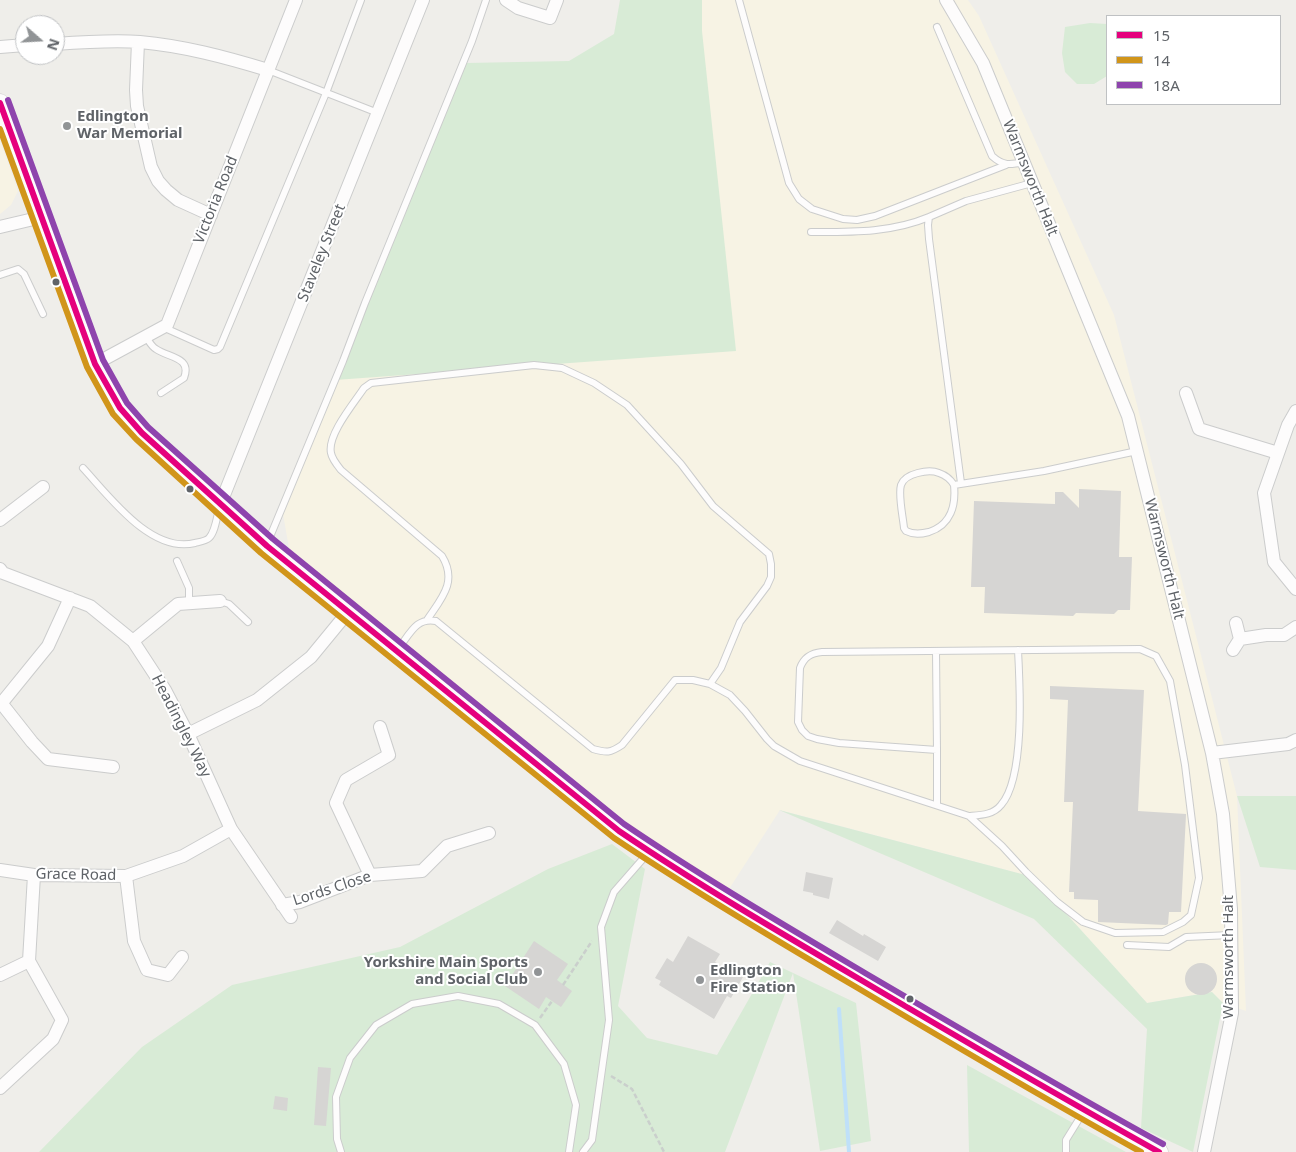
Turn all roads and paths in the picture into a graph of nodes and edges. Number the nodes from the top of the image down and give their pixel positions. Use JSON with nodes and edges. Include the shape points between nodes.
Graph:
{"nodes":[{"id":1,"x":296,"y":0,"type":"edge"},
{"id":2,"x":361,"y":0,"type":"edge"},
{"id":3,"x":423,"y":0,"type":"edge"},
{"id":4,"x":486,"y":0,"type":"edge"},
{"id":5,"x":506,"y":0,"type":"edge"},
{"id":6,"x":557,"y":0,"type":"edge"},
{"id":7,"x":739,"y":0,"type":"edge"},
{"id":8,"x":946,"y":0,"type":"edge"},
{"id":9,"x":937,"y":27,"type":"dead end"},
{"id":10,"x":138,"y":42,"type":"junction"},
{"id":11,"x":65,"y":43,"type":"edge"},
{"id":12,"x":15,"y":46,"type":"edge"},
{"id":13,"x":0,"y":47,"type":"edge"},
{"id":14,"x":268,"y":70,"type":"junction"},
{"id":15,"x":326,"y":93,"type":"junction"},
{"id":16,"x":0,"y":103,"type":"edge"},
{"id":17,"x":378,"y":113,"type":"junction"},
{"id":18,"x":1024,"y":162,"type":"junction"},
{"id":19,"x":1006,"y":165,"type":"junction"},
{"id":20,"x":1032,"y":183,"type":"junction"},
{"id":21,"x":211,"y":215,"type":"junction"},
{"id":22,"x":42,"y":217,"type":"junction"},
{"id":23,"x":929,"y":218,"type":"junction"},
{"id":24,"x":0,"y":227,"type":"edge"},
{"id":25,"x":811,"y":232,"type":"dead end"},
{"id":26,"x":0,"y":275,"type":"edge"},
{"id":27,"x":43,"y":314,"type":"dead end"},
{"id":28,"x":163,"y":327,"type":"junction"},
{"id":29,"x":146,"y":337,"type":"junction"},
{"id":30,"x":95,"y":364,"type":"junction"},
{"id":31,"x":1186,"y":393,"type":"dead end"},
{"id":32,"x":161,"y":394,"type":"dead end"},
{"id":33,"x":1296,"y":411,"type":"edge"},
{"id":34,"x":1292,"y":426,"type":"edge"},
{"id":35,"x":1137,"y":451,"type":"junction"},
{"id":36,"x":1278,"y":453,"type":"junction"},
{"id":37,"x":83,"y":468,"type":"dead end"},
{"id":38,"x":958,"y":484,"type":"junction"},
{"id":39,"x":44,"y":487,"type":"dead end"},
{"id":40,"x":220,"y":505,"type":"junction"},
{"id":41,"x":0,"y":520,"type":"edge"},
{"id":42,"x":267,"y":546,"type":"junction"},
{"id":43,"x":177,"y":561,"type":"dead end"},
{"id":44,"x":0,"y":569,"type":"edge"},
{"id":45,"x":1296,"y":589,"type":"edge"},
{"id":46,"x":70,"y":598,"type":"junction"},
{"id":47,"x":220,"y":601,"type":"joint"},
{"id":48,"x":189,"y":604,"type":"junction"},
{"id":49,"x":348,"y":612,"type":"junction"},
{"id":50,"x":427,"y":620,"type":"junction"},
{"id":51,"x":248,"y":622,"type":"dead end"},
{"id":52,"x":1236,"y":623,"type":"dead end"},
{"id":53,"x":1296,"y":627,"type":"edge"},
{"id":54,"x":1240,"y":639,"type":"junction"},
{"id":55,"x":133,"y":641,"type":"junction"},
{"id":56,"x":1018,"y":650,"type":"junction"},
{"id":57,"x":1234,"y":650,"type":"dead end"},
{"id":58,"x":396,"y":651,"type":"junction"},
{"id":59,"x":936,"y":651,"type":"junction"},
{"id":60,"x":710,"y":684,"type":"junction"},
{"id":61,"x":1,"y":704,"type":"edge"},
{"id":62,"x":380,"y":728,"type":"dead end"},
{"id":63,"x":188,"y":734,"type":"junction"},
{"id":64,"x":1296,"y":740,"type":"edge"},
{"id":65,"x":937,"y":750,"type":"junction"},
{"id":66,"x":1212,"y":753,"type":"junction"},
{"id":67,"x":113,"y":767,"type":"dead end"},
{"id":68,"x":937,"y":805,"type":"junction"},
{"id":69,"x":969,"y":816,"type":"junction"},
{"id":70,"x":231,"y":830,"type":"junction"},
{"id":71,"x":489,"y":833,"type":"dead end"},
{"id":72,"x":649,"y":852,"type":"junction"},
{"id":73,"x":0,"y":870,"type":"edge"},
{"id":74,"x":34,"y":875,"type":"junction"},
{"id":75,"x":370,"y":875,"type":"junction"},
{"id":76,"x":126,"y":876,"type":"junction"},
{"id":77,"x":282,"y":905,"type":"junction"},
{"id":78,"x":291,"y":917,"type":"dead end"},
{"id":79,"x":602,"y":927,"type":"junction"},
{"id":80,"x":1231,"y":935,"type":"junction"},
{"id":81,"x":1127,"y":945,"type":"dead end"},
{"id":82,"x":182,"y":957,"type":"dead end"},
{"id":83,"x":29,"y":961,"type":"junction"},
{"id":84,"x":0,"y":975,"type":"edge"},
{"id":85,"x":563,"y":984,"type":"dead end"},
{"id":86,"x":552,"y":1001,"type":"dead end"},
{"id":87,"x":535,"y":1025,"type":"junction"},
{"id":88,"x":603,"y":1070,"type":"junction"},
{"id":89,"x":0,"y":1088,"type":"edge"},
{"id":90,"x":1084,"y":1111,"type":"junction"},
{"id":91,"x":342,"y":1152,"type":"edge"},
{"id":92,"x":569,"y":1152,"type":"edge"},
{"id":93,"x":583,"y":1152,"type":"edge"},
{"id":94,"x":664,"y":1152,"type":"edge"},
{"id":95,"x":1066,"y":1152,"type":"edge"},
{"id":96,"x":1159,"y":1152,"type":"edge"},
{"id":97,"x":1204,"y":1152,"type":"edge"}],
"edges":[{"from":1,"to":14,"type":"street","name":"Victoria Road"},
{"from":2,"to":15,"type":"lane"},
{"from":3,"to":17,"type":"street","name":"Staveley Street"},
{"from":4,"to":42,"type":"lane"},
{"from":5,"to":6,"type":"street","via":[[518,8],[550,18]]},
{"from":7,"to":19,"type":"lane","via":[[789,183],[799,199],[812,209],[843,219],[876,216]]},
{"from":8,"to":18,"type":"street","name":"Warmsworth Halt","via":[[983,63]]},
{"from":9,"to":19,"type":"lane","via":[[992,156]]},
{"from":10,"to":11,"type":"street"},
{"from":10,"to":14,"type":"street","via":[[219,55]]},
{"from":10,"to":21,"type":"street","via":[[137,106],[151,167],[158,181],[178,200]]},
{"from":12,"to":13,"type":"street"},
{"from":14,"to":15,"type":"lane"},
{"from":14,"to":21,"type":"street","name":"Victoria Road"},
{"from":15,"to":17,"type":"lane"},
{"from":15,"to":28,"type":"lane","via":[[220,347],[214,350]]},
{"from":16,"to":22,"type":"main road"},
{"from":17,"to":40,"type":"street","name":"Staveley Street"},
{"from":18,"to":19,"type":"lane"},
{"from":18,"to":20,"type":"street","name":"Warmsworth Halt"},
{"from":20,"to":23,"type":"lane","via":[[966,201]]},
{"from":20,"to":35,"type":"street","name":"Warmsworth Halt","via":[[1128,416]]},
{"from":21,"to":28,"type":"street","name":"Victoria Road","via":[[167,325]]},
{"from":22,"to":24,"type":"street"},
{"from":22,"to":30,"type":"main road"},
{"from":23,"to":25,"type":"lane","via":[[872,232]]},
{"from":23,"to":38,"type":"lane"},
{"from":26,"to":27,"type":"lane","via":[[18,268]]},
{"from":28,"to":29,"type":"street"},
{"from":29,"to":30,"type":"street"},
{"from":29,"to":32,"type":"lane","via":[[156,349],[186,366],[184,378]]},
{"from":30,"to":40,"type":"main road","via":[[120,408],[142,433]]},
{"from":31,"to":36,"type":"street","via":[[1199,429]]},
{"from":33,"to":34,"type":"street"},
{"from":34,"to":36,"type":"street"},
{"from":35,"to":38,"type":"lane","via":[[1044,471]]},
{"from":35,"to":66,"type":"street","name":"Warmsworth Halt"},
{"from":36,"to":45,"type":"street","via":[[1264,493],[1274,562]]},
{"from":37,"to":40,"type":"lane","via":[[136,523],[151,534],[185,546],[210,537]]},
{"from":38,"to":38,"type":"lane","via":[[934,472],[909,476],[902,482],[900,490],[906,531],[916,534],[940,528],[951,515]]},
{"from":39,"to":41,"type":"street"},
{"from":40,"to":42,"type":"main road"},
{"from":42,"to":49,"type":"main road"},
{"from":43,"to":48,"type":"lane","via":[[189,588]]},
{"from":44,"to":46,"type":"street","name":"Headingley Way","via":[[3,573]]},
{"from":46,"to":55,"type":"street","name":"Headingley Way","via":[[90,606]]},
{"from":46,"to":61,"type":"street","via":[[48,646]]},
{"from":47,"to":48,"type":"street"},
{"from":47,"to":51,"type":"lane","via":[[230,604]]},
{"from":48,"to":55,"type":"street","via":[[178,604]]},
{"from":49,"to":58,"type":"main road"},
{"from":49,"to":63,"type":"street","via":[[311,657],[257,700]]},
{"from":50,"to":58,"type":"lane","via":[[419,622]]},
{"from":50,"to":60,"type":"lane","via":[[436,622],[594,749],[606,753],[622,745],[675,680]]},
{"from":50,"to":60,"type":"lane","via":[[449,583],[446,562],[341,470],[330,455],[334,434],[364,388],[371,383],[534,365],[562,368],[594,383],[627,406],[681,464],[712,506],[769,554],[771,576],[768,586],[740,622],[721,668]]},
{"from":52,"to":54,"type":"street"},
{"from":53,"to":54,"type":"street","via":[[1284,635]]},
{"from":54,"to":57,"type":"street"},
{"from":55,"to":63,"type":"street","name":"Headingley Way","via":[[165,690]]},
{"from":56,"to":59,"type":"lane"},
{"from":56,"to":69,"type":"lane","via":[[1020,704],[1016,766],[1010,792],[990,814]]},
{"from":56,"to":69,"type":"lane","via":[[1140,649],[1156,656],[1170,680],[1185,766],[1199,878],[1191,915],[1163,932],[1115,933],[1083,922],[1057,902]]},
{"from":58,"to":72,"type":"main road"},
{"from":59,"to":65,"type":"lane"},
{"from":59,"to":65,"type":"lane","via":[[822,652],[807,656],[800,668],[798,722],[808,736],[817,740]]},
{"from":60,"to":68,"type":"lane","via":[[730,695],[774,746],[800,761]]},
{"from":61,"to":67,"type":"street","via":[[48,759]]},
{"from":62,"to":75,"type":"street","via":[[389,755],[346,780],[336,803]]},
{"from":63,"to":70,"type":"street","name":"Headingley Way"},
{"from":64,"to":66,"type":"street","via":[[1288,744]]},
{"from":65,"to":68,"type":"lane"},
{"from":66,"to":80,"type":"street","name":"Warmsworth Halt","via":[[1223,814]]},
{"from":68,"to":69,"type":"lane"},
{"from":70,"to":76,"type":"street","name":"Grace Road","via":[[183,856]]},
{"from":70,"to":77,"type":"street","name":"Headingley Way"},
{"from":71,"to":75,"type":"street","name":"Lords Close","via":[[447,846],[422,871]]},
{"from":72,"to":79,"type":"lane","via":[[614,892]]},
{"from":72,"to":90,"type":"main road","via":[[724,900]]},
{"from":73,"to":74,"type":"street","name":"Grace Road"},
{"from":74,"to":76,"type":"street","name":"Grace Road"},
{"from":74,"to":83,"type":"street"},
{"from":75,"to":77,"type":"street","name":"Lords Close","via":[[300,902]]},
{"from":76,"to":82,"type":"street","via":[[134,941],[147,970],[168,974]]},
{"from":77,"to":78,"type":"street","name":"Headingley Way"},
{"from":79,"to":85,"type":"path"},
{"from":79,"to":88,"type":"lane","via":[[609,1020]]},
{"from":80,"to":81,"type":"lane","via":[[1186,937],[1169,947]]},
{"from":80,"to":97,"type":"street","name":"Warmsworth Halt","via":[[1232,1013]]},
{"from":83,"to":84,"type":"street"},
{"from":83,"to":89,"type":"street","via":[[62,1020],[53,1039]]},
{"from":86,"to":87,"type":"path"},
{"from":87,"to":91,"type":"lane","via":[[499,1004],[458,996],[412,1004],[376,1025],[350,1058],[336,1097],[337,1139]]},
{"from":87,"to":92,"type":"lane","via":[[564,1064],[576,1104]]},
{"from":88,"to":93,"type":"lane","via":[[592,1140]]},
{"from":88,"to":94,"type":"path","via":[[632,1089]]},
{"from":90,"to":95,"type":"lane","via":[[1066,1140]]},
{"from":90,"to":96,"type":"main road"}]}
